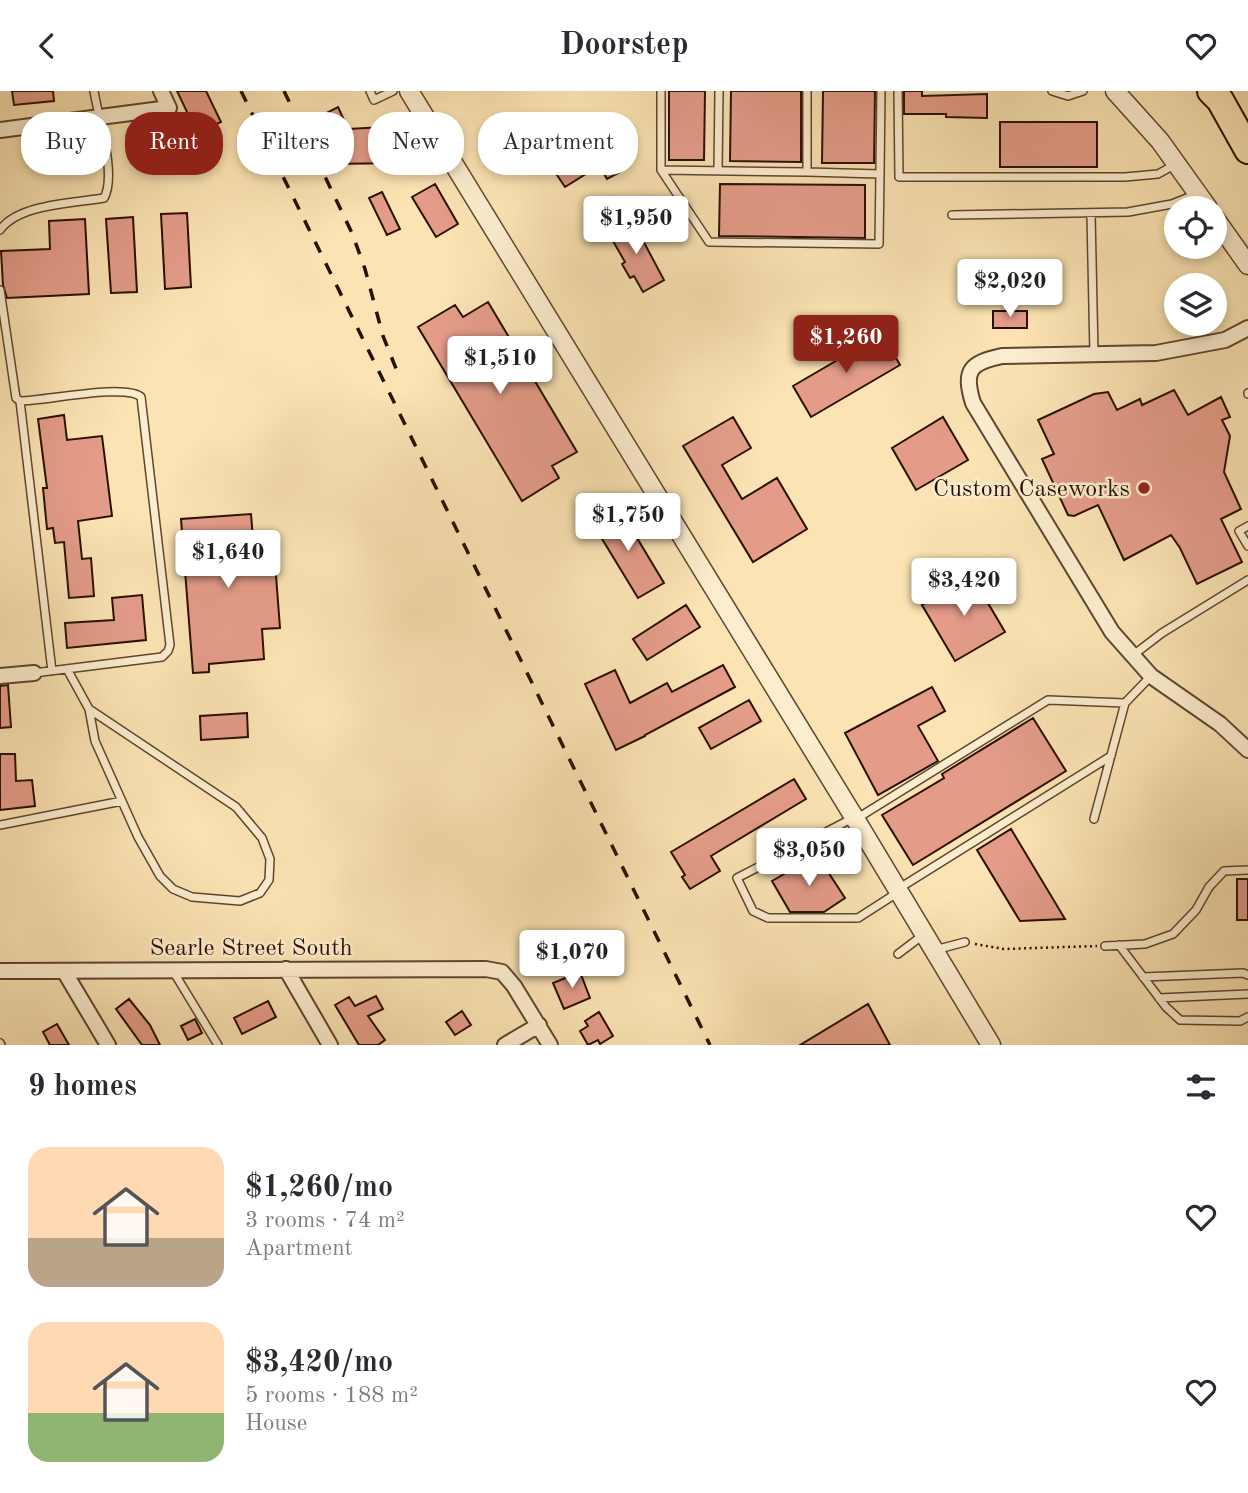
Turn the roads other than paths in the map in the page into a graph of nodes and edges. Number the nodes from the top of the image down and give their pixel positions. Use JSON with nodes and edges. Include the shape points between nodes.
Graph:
{"nodes":[{"id":1,"x":93,"y":91,"type":"edge"},
{"id":2,"x":161,"y":91,"type":"edge"},
{"id":3,"x":370,"y":91,"type":"edge"},
{"id":4,"x":393,"y":91,"type":"edge"},
{"id":5,"x":409,"y":91,"type":"edge"},
{"id":6,"x":661,"y":91,"type":"edge"},
{"id":7,"x":719,"y":91,"type":"edge"},
{"id":8,"x":807,"y":91,"type":"edge"},
{"id":9,"x":881,"y":91,"type":"edge"},
{"id":10,"x":898,"y":91,"type":"edge"},
{"id":11,"x":1052,"y":91,"type":"edge"},
{"id":12,"x":1083,"y":91,"type":"edge"},
{"id":13,"x":1115,"y":91,"type":"edge"},
{"id":14,"x":1212,"y":91,"type":"edge"},
{"id":15,"x":1229,"y":91,"type":"edge"},
{"id":16,"x":99,"y":112,"type":"edge"},
{"id":17,"x":111,"y":116,"type":"edge"},
{"id":18,"x":21,"y":127,"type":"edge"},
{"id":19,"x":0,"y":130,"type":"edge"},
{"id":20,"x":1246,"y":147,"type":"edge"},
{"id":21,"x":1177,"y":164,"type":"junction"},
{"id":22,"x":661,"y":170,"type":"junction"},
{"id":23,"x":718,"y":171,"type":"junction"},
{"id":24,"x":807,"y":172,"type":"junction"},
{"id":25,"x":880,"y":174,"type":"junction"},
{"id":26,"x":109,"y":175,"type":"edge"},
{"id":27,"x":1199,"y":196,"type":"edge"},
{"id":28,"x":1164,"y":205,"type":"edge"},
{"id":29,"x":1091,"y":214,"type":"junction"},
{"id":30,"x":952,"y":215,"type":"dead end"},
{"id":31,"x":0,"y":230,"type":"edge"},
{"id":32,"x":1227,"y":236,"type":"edge"},
{"id":33,"x":1248,"y":265,"type":"edge"},
{"id":34,"x":0,"y":290,"type":"edge"},
{"id":35,"x":1248,"y":328,"type":"edge"},
{"id":36,"x":1094,"y":354,"type":"junction"},
{"id":37,"x":20,"y":401,"type":"junction"},
{"id":38,"x":1248,"y":526,"type":"edge"},
{"id":39,"x":1248,"y":546,"type":"edge"},
{"id":40,"x":1248,"y":580,"type":"edge"},
{"id":41,"x":1131,"y":656,"type":"junction"},
{"id":42,"x":67,"y":669,"type":"junction"},
{"id":43,"x":52,"y":671,"type":"junction"},
{"id":44,"x":34,"y":673,"type":"joint"},
{"id":45,"x":0,"y":676,"type":"edge"},
{"id":46,"x":1151,"y":676,"type":"junction"},
{"id":47,"x":1125,"y":703,"type":"junction"},
{"id":48,"x":89,"y":709,"type":"junction"},
{"id":49,"x":1248,"y":750,"type":"edge"},
{"id":50,"x":1111,"y":756,"type":"junction"},
{"id":51,"x":122,"y":801,"type":"junction"},
{"id":52,"x":855,"y":818,"type":"junction"},
{"id":53,"x":1094,"y":818,"type":"dead end"},
{"id":54,"x":0,"y":825,"type":"edge"},
{"id":55,"x":1248,"y":870,"type":"edge"},
{"id":56,"x":898,"y":891,"type":"junction"},
{"id":57,"x":929,"y":942,"type":"junction"},
{"id":58,"x":965,"y":942,"type":"road end"},
{"id":59,"x":1119,"y":945,"type":"junction"},
{"id":60,"x":1105,"y":946,"type":"road end"},
{"id":61,"x":898,"y":954,"type":"dead end"},
{"id":62,"x":286,"y":969,"type":"junction"},
{"id":63,"x":172,"y":970,"type":"junction"},
{"id":64,"x":0,"y":971,"type":"edge"},
{"id":65,"x":64,"y":971,"type":"junction"},
{"id":66,"x":1248,"y":975,"type":"edge"},
{"id":67,"x":1143,"y":977,"type":"junction"},
{"id":68,"x":1248,"y":994,"type":"edge"},
{"id":69,"x":1159,"y":998,"type":"junction"},
{"id":70,"x":1248,"y":1017,"type":"edge"},
{"id":71,"x":539,"y":1025,"type":"junction"},
{"id":72,"x":108,"y":1045,"type":"edge"},
{"id":73,"x":218,"y":1045,"type":"edge"},
{"id":74,"x":330,"y":1045,"type":"edge"},
{"id":75,"x":505,"y":1045,"type":"edge"},
{"id":76,"x":551,"y":1045,"type":"edge"},
{"id":77,"x":991,"y":1045,"type":"edge"}],
"edges":[{"from":1,"to":16,"type":"lane"},
{"from":2,"to":17,"type":"street","via":[[169,108]]},
{"from":3,"to":4,"type":"lane","via":[[374,100]]},
{"from":5,"to":52,"type":"street"},
{"from":6,"to":22,"type":"lane"},
{"from":7,"to":23,"type":"lane"},
{"from":8,"to":24,"type":"lane"},
{"from":9,"to":25,"type":"lane"},
{"from":10,"to":21,"type":"lane","via":[[898,177],[1125,177],[1158,174]]},
{"from":11,"to":12,"type":"lane","via":[[1068,96]]},
{"from":13,"to":21,"type":"street"},
{"from":14,"to":20,"type":"highway"},
{"from":15,"to":20,"type":"highway"},
{"from":18,"to":19,"type":"street"},
{"from":21,"to":27,"type":"street"},
{"from":22,"to":23,"type":"lane"},
{"from":22,"to":25,"type":"lane","via":[[709,241],[879,244]]},
{"from":23,"to":24,"type":"lane"},
{"from":24,"to":25,"type":"lane"},
{"from":26,"to":31,"type":"lane","via":[[104,198],[20,213]]},
{"from":28,"to":29,"type":"lane"},
{"from":29,"to":30,"type":"lane"},
{"from":29,"to":36,"type":"lane"},
{"from":32,"to":33,"type":"street"},
{"from":34,"to":37,"type":"lane"},
{"from":35,"to":36,"type":"street","via":[[1225,340],[1156,353]]},
{"from":36,"to":41,"type":"street","via":[[1002,356],[981,361],[971,369],[968,385],[973,403]]},
{"from":37,"to":42,"type":"lane","via":[[119,391],[141,397],[170,645],[162,657]]},
{"from":37,"to":43,"type":"lane"},
{"from":38,"to":39,"type":"lane","via":[[1239,531]]},
{"from":40,"to":41,"type":"lane"},
{"from":41,"to":46,"type":"street"},
{"from":42,"to":43,"type":"lane"},
{"from":42,"to":48,"type":"lane"},
{"from":43,"to":44,"type":"lane"},
{"from":44,"to":45,"type":"street"},
{"from":46,"to":47,"type":"lane"},
{"from":46,"to":49,"type":"street","via":[[1220,724]]},
{"from":47,"to":50,"type":"lane"},
{"from":47,"to":52,"type":"lane","via":[[1048,700]]},
{"from":48,"to":51,"type":"lane","via":[[95,741]]},
{"from":48,"to":51,"type":"lane","via":[[236,807],[262,838],[270,859],[269,880],[260,893],[240,901],[192,897],[173,889],[160,876]]},
{"from":50,"to":53,"type":"lane"},
{"from":50,"to":56,"type":"lane"},
{"from":51,"to":54,"type":"lane"},
{"from":52,"to":56,"type":"street"},
{"from":52,"to":56,"type":"lane","via":[[737,879],[752,911],[768,918],[858,918]]},
{"from":55,"to":59,"type":"lane","via":[[1224,871],[1173,934],[1145,944]]},
{"from":56,"to":57,"type":"street"},
{"from":57,"to":58,"type":"lane"},
{"from":57,"to":61,"type":"lane"},
{"from":57,"to":77,"type":"street"},
{"from":59,"to":60,"type":"lane"},
{"from":59,"to":67,"type":"lane"},
{"from":62,"to":63,"type":"street","name":"Searle Street South"},
{"from":62,"to":71,"type":"street","name":"Searle Street South","via":[[502,972]]},
{"from":62,"to":74,"type":"street"},
{"from":63,"to":65,"type":"street","name":"Searle Street South"},
{"from":63,"to":73,"type":"lane"},
{"from":64,"to":65,"type":"street","name":"Searle Street South"},
{"from":65,"to":72,"type":"street"},
{"from":66,"to":67,"type":"lane"},
{"from":67,"to":69,"type":"lane"},
{"from":68,"to":69,"type":"lane"},
{"from":69,"to":70,"type":"lane","via":[[1181,1020]]},
{"from":71,"to":75,"type":"street"},
{"from":71,"to":76,"type":"street"}]}
